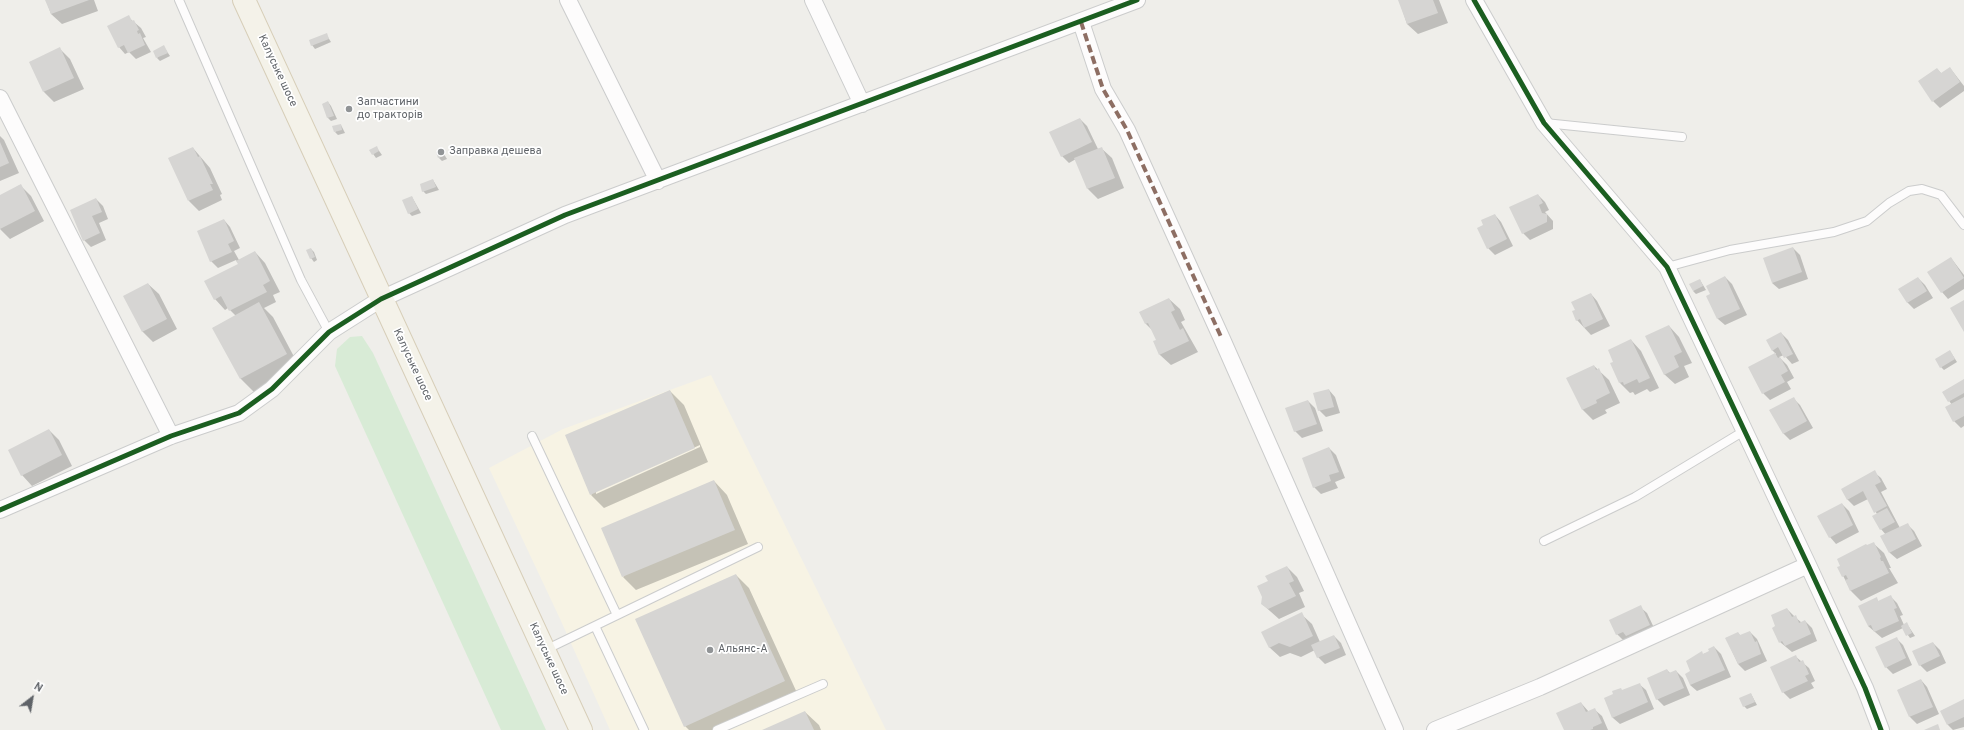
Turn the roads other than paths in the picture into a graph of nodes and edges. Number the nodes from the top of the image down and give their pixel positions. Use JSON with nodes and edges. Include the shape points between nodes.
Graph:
{"nodes":[{"id":1,"x":179,"y":0,"type":"edge"},
{"id":2,"x":244,"y":0,"type":"edge"},
{"id":3,"x":568,"y":0,"type":"edge"},
{"id":4,"x":813,"y":0,"type":"edge"},
{"id":5,"x":1137,"y":0,"type":"edge"},
{"id":6,"x":1474,"y":0,"type":"edge"},
{"id":7,"x":1114,"y":4,"type":"edge"},
{"id":8,"x":1081,"y":22,"type":"junction"},
{"id":9,"x":0,"y":98,"type":"edge"},
{"id":10,"x":862,"y":104,"type":"junction"},
{"id":11,"x":1544,"y":123,"type":"junction"},
{"id":12,"x":1682,"y":137,"type":"dead end"},
{"id":13,"x":658,"y":180,"type":"junction"},
{"id":14,"x":1964,"y":225,"type":"edge"},
{"id":15,"x":1667,"y":267,"type":"junction"},
{"id":16,"x":381,"y":299,"type":"junction"},
{"id":17,"x":329,"y":332,"type":"junction"},
{"id":18,"x":1744,"y":431,"type":"junction"},
{"id":19,"x":171,"y":436,"type":"junction"},
{"id":20,"x":532,"y":436,"type":"dead end"},
{"id":21,"x":0,"y":510,"type":"edge"},
{"id":22,"x":1544,"y":541,"type":"dead end"},
{"id":23,"x":758,"y":547,"type":"dead end"},
{"id":24,"x":1808,"y":565,"type":"junction"},
{"id":25,"x":617,"y":615,"type":"junction"},
{"id":26,"x":595,"y":626,"type":"junction"},
{"id":27,"x":544,"y":650,"type":"junction"},
{"id":28,"x":823,"y":684,"type":"dead end"},
{"id":29,"x":580,"y":730,"type":"edge"},
{"id":30,"x":644,"y":730,"type":"edge"},
{"id":31,"x":717,"y":730,"type":"edge"},
{"id":32,"x":1395,"y":730,"type":"edge"},
{"id":33,"x":1435,"y":730,"type":"edge"},
{"id":34,"x":1882,"y":730,"type":"edge"}],
"edges":[{"from":1,"to":17,"type":"lane","via":[[296,267]]},
{"from":2,"to":16,"type":"main road","name":"Калуське шосе"},
{"from":3,"to":13,"type":"street"},
{"from":4,"to":10,"type":"street"},
{"from":5,"to":7,"type":"street"},
{"from":6,"to":11,"type":"street"},
{"from":7,"to":8,"type":"street"},
{"from":8,"to":10,"type":"street"},
{"from":8,"to":32,"type":"street","via":[[1103,89],[1130,137]]},
{"from":9,"to":19,"type":"street"},
{"from":10,"to":13,"type":"street"},
{"from":11,"to":12,"type":"lane"},
{"from":11,"to":15,"type":"street"},
{"from":13,"to":16,"type":"street","via":[[565,215]]},
{"from":14,"to":15,"type":"lane","via":[[1941,195],[1922,188],[1909,191],[1867,221],[1834,232],[1730,250]]},
{"from":15,"to":18,"type":"street"},
{"from":16,"to":17,"type":"street"},
{"from":16,"to":27,"type":"main road","name":"Калуське шосе"},
{"from":17,"to":19,"type":"street","via":[[272,389],[239,413]]},
{"from":18,"to":22,"type":"lane","via":[[1635,498]]},
{"from":18,"to":24,"type":"street"},
{"from":19,"to":21,"type":"street"},
{"from":20,"to":25,"type":"lane"},
{"from":23,"to":25,"type":"lane"},
{"from":24,"to":33,"type":"street","via":[[1540,687]]},
{"from":24,"to":34,"type":"street"},
{"from":25,"to":26,"type":"lane"},
{"from":26,"to":27,"type":"lane"},
{"from":26,"to":30,"type":"lane"},
{"from":27,"to":29,"type":"main road","name":"Калуське шосе"},
{"from":28,"to":31,"type":"lane"}]}
